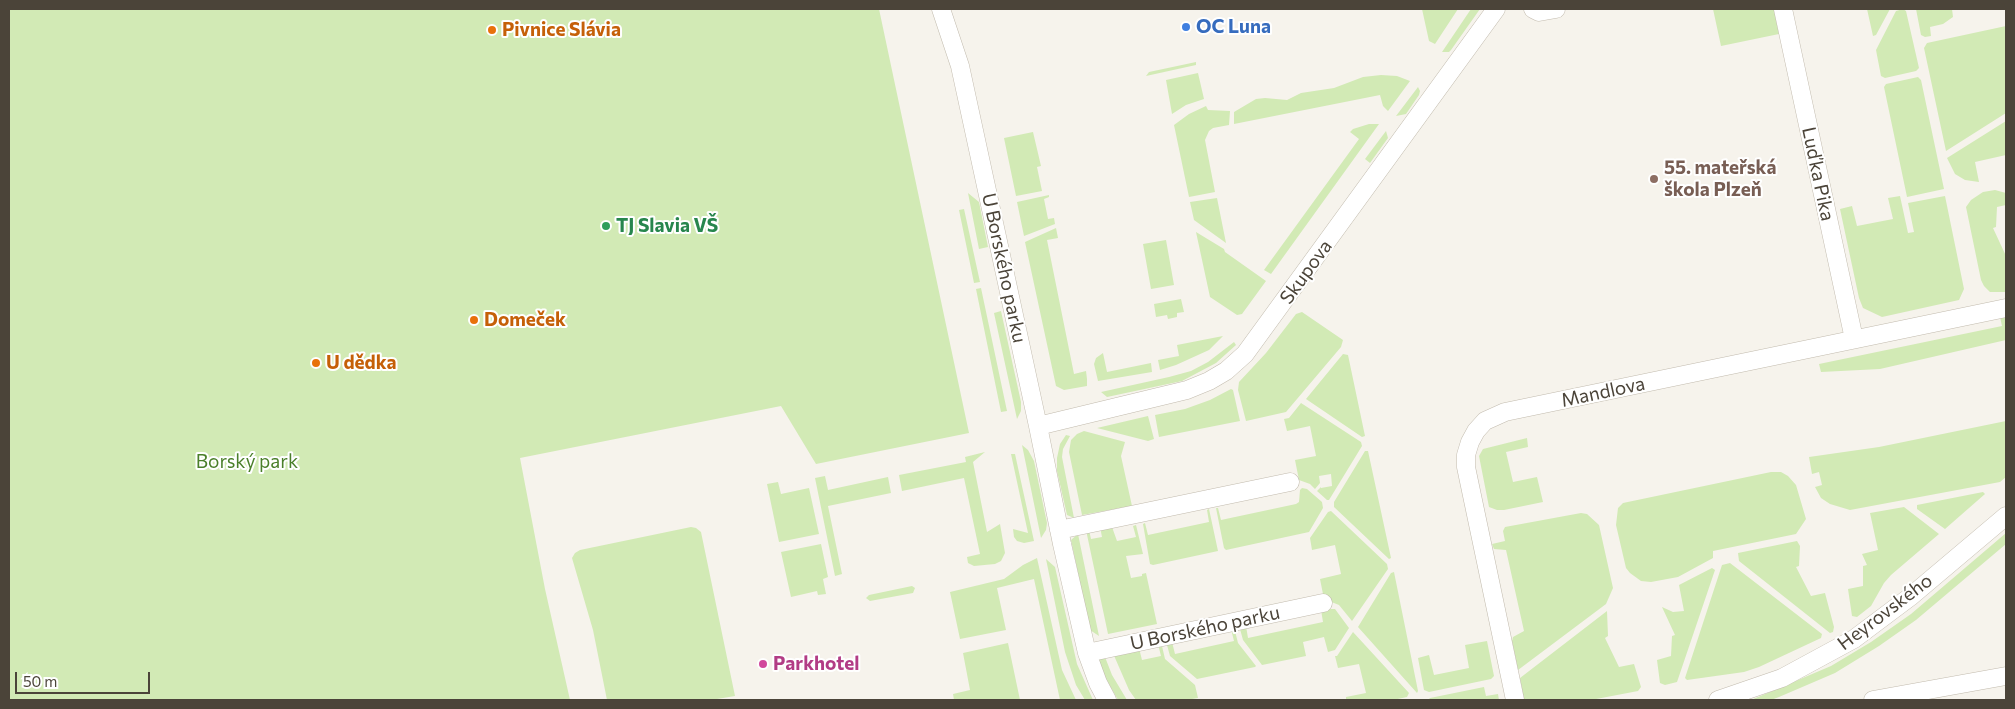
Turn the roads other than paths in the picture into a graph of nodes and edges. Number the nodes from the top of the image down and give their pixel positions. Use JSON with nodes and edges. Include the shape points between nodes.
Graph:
{"nodes":[{"id":1,"x":941,"y":9,"type":"edge"},
{"id":2,"x":1496,"y":9,"type":"edge"},
{"id":3,"x":1533,"y":9,"type":"edge"},
{"id":4,"x":1556,"y":9,"type":"edge"},
{"id":5,"x":1783,"y":9,"type":"edge"},
{"id":6,"x":2006,"y":308,"type":"edge"},
{"id":7,"x":1854,"y":339,"type":"junction"},
{"id":8,"x":1038,"y":426,"type":"junction"},
{"id":9,"x":1290,"y":482,"type":"dead end"},
{"id":10,"x":2006,"y":516,"type":"edge"},
{"id":11,"x":1059,"y":530,"type":"junction"},
{"id":12,"x":1323,"y":603,"type":"dead end"},
{"id":13,"x":1087,"y":653,"type":"junction"},
{"id":14,"x":2006,"y":676,"type":"edge"},
{"id":15,"x":1107,"y":700,"type":"edge"},
{"id":16,"x":1515,"y":700,"type":"edge"},
{"id":17,"x":1722,"y":700,"type":"edge"},
{"id":18,"x":1873,"y":700,"type":"edge"}],
"edges":[{"from":1,"to":8,"type":"street","name":"U Borského parku","via":[[960,66]]},
{"from":2,"to":8,"type":"street","name":"Skupova","via":[[1245,354],[1226,371],[1187,390]]},
{"from":3,"to":4,"type":"street","via":[[1539,12]]},
{"from":5,"to":7,"type":"street","name":"Luďka Pika"},
{"from":6,"to":7,"type":"street","name":"Mandlova"},
{"from":7,"to":16,"type":"street","name":"Mandlova","via":[[1505,412],[1479,428],[1468,446],[1466,467]]},
{"from":8,"to":11,"type":"street","name":"U Borského parku"},
{"from":9,"to":11,"type":"street"},
{"from":10,"to":17,"type":"street","name":"Heyrovského","via":[[1910,597],[1854,639],[1782,678]]},
{"from":11,"to":13,"type":"street","name":"U Borského parku"},
{"from":12,"to":13,"type":"street","name":"U Borského parku"},
{"from":13,"to":15,"type":"street","name":"U Borského parku"},
{"from":14,"to":18,"type":"street"}]}
